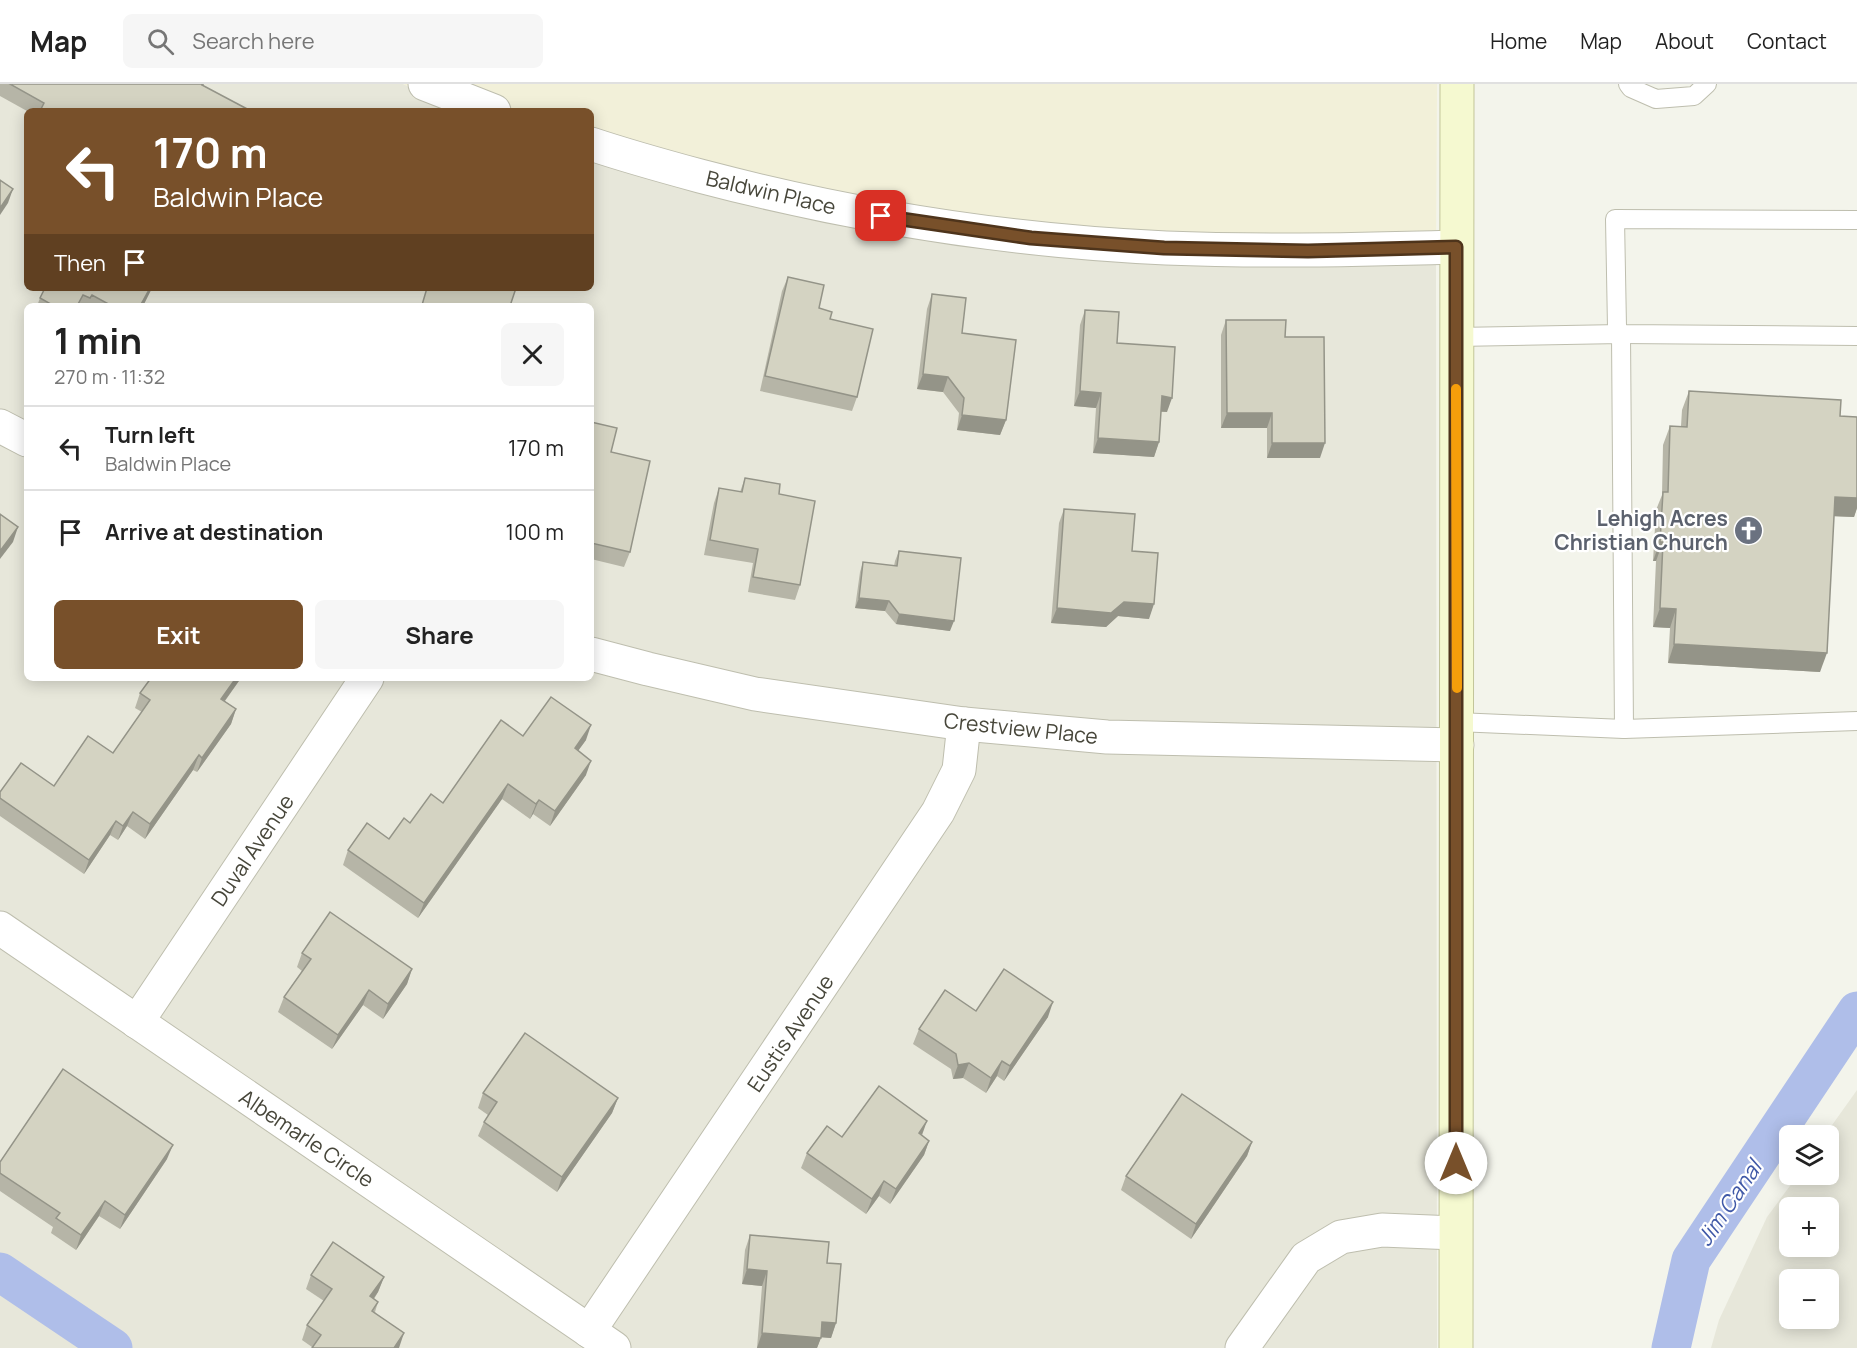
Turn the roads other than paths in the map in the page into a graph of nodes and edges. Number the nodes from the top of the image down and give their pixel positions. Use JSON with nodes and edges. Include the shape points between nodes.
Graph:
{"nodes":[{"id":1,"x":425,"y":84,"type":"edge"},
{"id":2,"x":1457,"y":84,"type":"edge"},
{"id":3,"x":1628,"y":84,"type":"edge"},
{"id":4,"x":1707,"y":84,"type":"edge"},
{"id":5,"x":486,"y":108,"type":"edge"},
{"id":6,"x":594,"y":145,"type":"edge"},
{"id":7,"x":1857,"y":220,"type":"edge"},
{"id":8,"x":1456,"y":247,"type":"junction"},
{"id":9,"x":1621,"y":334,"type":"junction"},
{"id":10,"x":1857,"y":336,"type":"edge"},
{"id":11,"x":1456,"y":337,"type":"junction"},
{"id":12,"x":0,"y":426,"type":"edge"},
{"id":13,"x":24,"y":438,"type":"edge"},
{"id":14,"x":594,"y":655,"type":"edge"},
{"id":15,"x":365,"y":681,"type":"edge"},
{"id":16,"x":1857,"y":721,"type":"edge"},
{"id":17,"x":964,"y":724,"type":"junction"},
{"id":18,"x":1624,"y":729,"type":"junction"},
{"id":19,"x":1457,"y":733,"type":"junction"},
{"id":20,"x":0,"y":928,"type":"edge"},
{"id":21,"x":137,"y":1022,"type":"junction"},
{"id":22,"x":1455,"y":1233,"type":"junction"},
{"id":23,"x":602,"y":1340,"type":"edge"},
{"id":24,"x":1242,"y":1348,"type":"edge"},
{"id":25,"x":1456,"y":1348,"type":"edge"}],
"edges":[{"from":1,"to":5,"type":"street"},
{"from":2,"to":8,"type":"street"},
{"from":3,"to":4,"type":"lane","via":[[1656,99],[1694,96]]},
{"from":6,"to":8,"type":"street","name":"Baldwin Place","via":[[765,193],[904,221],[1031,238],[1164,248],[1284,251]]},
{"from":7,"to":9,"type":"lane","via":[[1615,219],[1617,327]]},
{"from":8,"to":11,"type":"street"},
{"from":9,"to":10,"type":"lane"},
{"from":9,"to":11,"type":"lane"},
{"from":9,"to":18,"type":"lane"},
{"from":11,"to":19,"type":"street"},
{"from":12,"to":13,"type":"street"},
{"from":14,"to":17,"type":"street","name":"Crestview Place","via":[[755,693]]},
{"from":15,"to":21,"type":"street","name":"Duval Avenue"},
{"from":16,"to":18,"type":"lane"},
{"from":17,"to":19,"type":"street","name":"Crestview Place","via":[[1107,737]]},
{"from":17,"to":23,"type":"street","name":"Eustis Avenue","via":[[958,770],[938,812]]},
{"from":18,"to":19,"type":"lane"},
{"from":19,"to":22,"type":"street"},
{"from":20,"to":21,"type":"street","name":"Albemarle Circle"},
{"from":21,"to":23,"type":"street","name":"Albemarle Circle"},
{"from":22,"to":24,"type":"street","via":[[1382,1230],[1341,1237],[1305,1258]]},
{"from":22,"to":25,"type":"street"}]}
